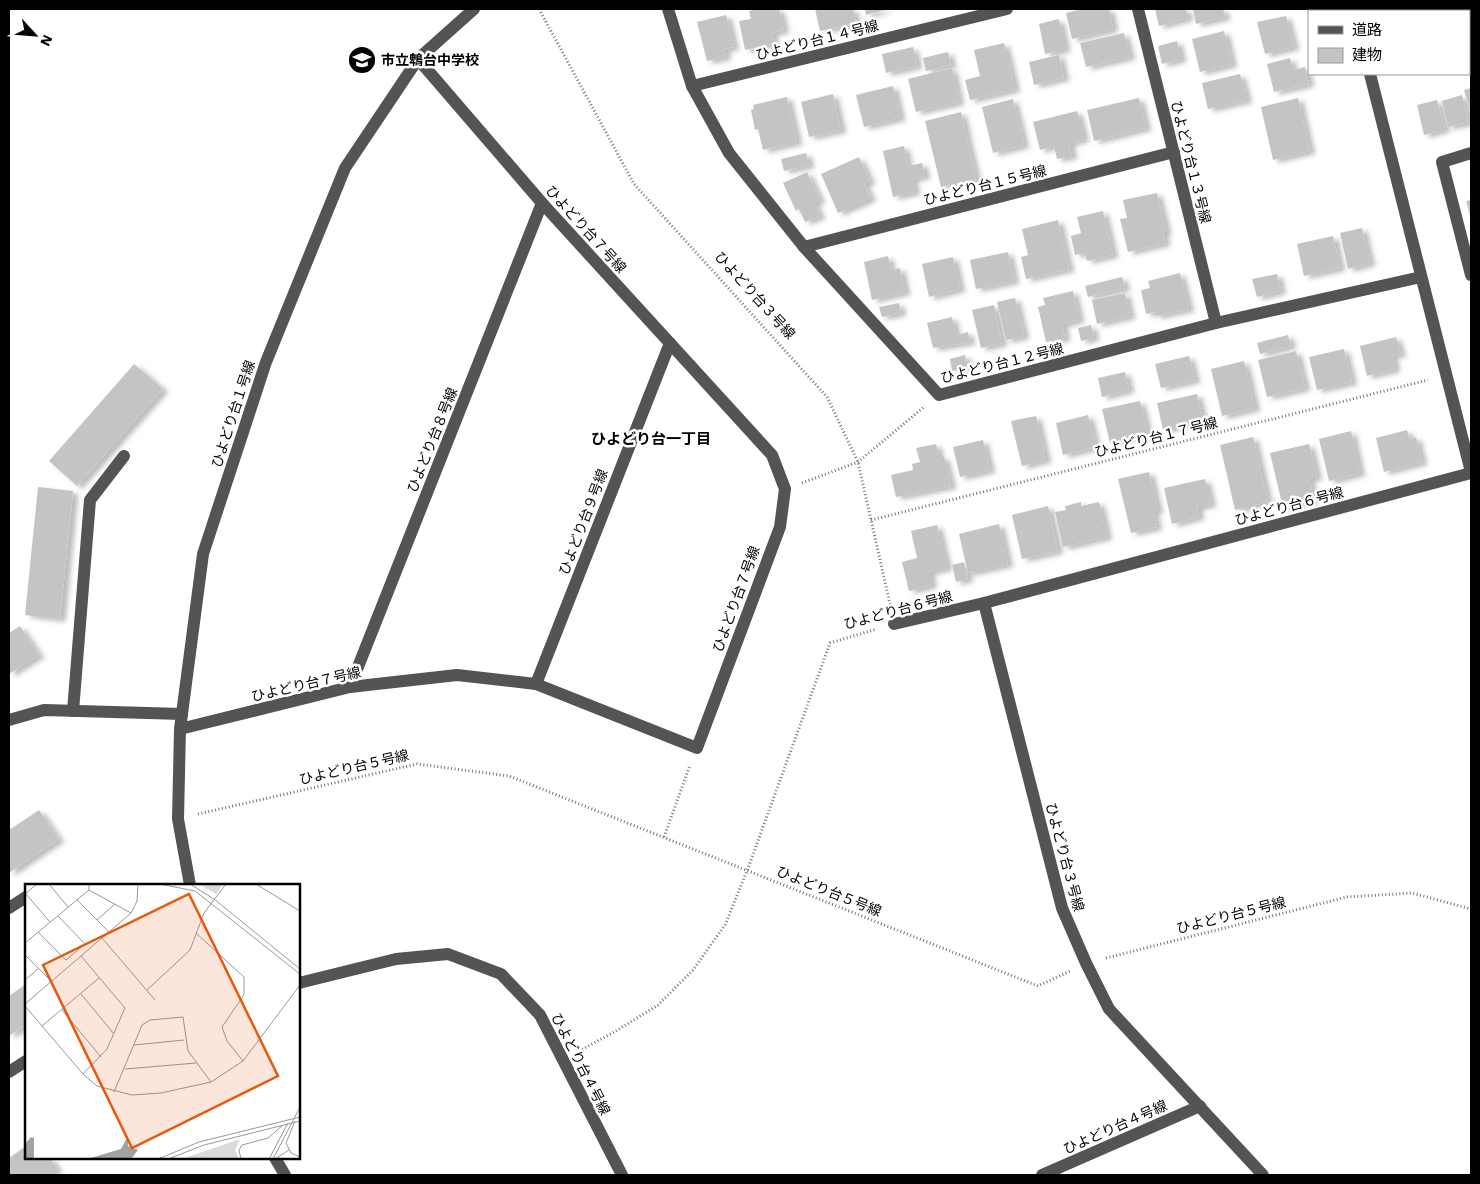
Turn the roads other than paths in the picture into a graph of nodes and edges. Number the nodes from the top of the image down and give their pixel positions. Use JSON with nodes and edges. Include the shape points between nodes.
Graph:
{"nodes":[{"id":1,"x":474,"y":9,"type":"edge"},
{"id":2,"x":668,"y":9,"type":"edge"},
{"id":3,"x":1007,"y":9,"type":"edge"},
{"id":4,"x":1138,"y":9,"type":"edge"},
{"id":5,"x":418,"y":59,"type":"junction"},
{"id":6,"x":1370,"y":75,"type":"edge"},
{"id":7,"x":692,"y":86,"type":"junction"},
{"id":8,"x":1174,"y":152,"type":"junction"},
{"id":9,"x":1471,"y":153,"type":"edge"},
{"id":10,"x":542,"y":203,"type":"junction"},
{"id":11,"x":804,"y":247,"type":"junction"},
{"id":12,"x":1471,"y":275,"type":"edge"},
{"id":13,"x":1421,"y":278,"type":"junction"},
{"id":14,"x":1216,"y":323,"type":"junction"},
{"id":15,"x":670,"y":343,"type":"junction"},
{"id":16,"x":124,"y":456,"type":"dead end"},
{"id":17,"x":1471,"y":472,"type":"edge"},
{"id":18,"x":984,"y":603,"type":"junction"},
{"id":19,"x":894,"y":624,"type":"road end"},
{"id":20,"x":536,"y":684,"type":"junction"},
{"id":21,"x":350,"y":687,"type":"junction"},
{"id":22,"x":73,"y":711,"type":"junction"},
{"id":23,"x":182,"y":714,"type":"junction"},
{"id":24,"x":9,"y":720,"type":"edge"},
{"id":25,"x":180,"y":729,"type":"junction"},
{"id":26,"x":190,"y":884,"type":"edge"},
{"id":27,"x":25,"y":898,"type":"edge"},
{"id":28,"x":9,"y":908,"type":"edge"},
{"id":29,"x":300,"y":983,"type":"edge"},
{"id":30,"x":25,"y":1062,"type":"edge"},
{"id":31,"x":9,"y":1072,"type":"edge"},
{"id":32,"x":1200,"y":1106,"type":"junction"},
{"id":33,"x":276,"y":1159,"type":"edge"},
{"id":34,"x":285,"y":1175,"type":"edge"},
{"id":35,"x":622,"y":1175,"type":"edge"},
{"id":36,"x":1042,"y":1175,"type":"edge"},
{"id":37,"x":1263,"y":1175,"type":"edge"}],
"edges":[{"from":1,"to":5,"type":"street","name":"ひよどり台１号線"},
{"from":2,"to":7,"type":"street","name":"ひよどり台１２号線"},
{"from":3,"to":7,"type":"street","name":"ひよどり台１４号線"},
{"from":4,"to":8,"type":"street","name":"ひよどり台１３号線"},
{"from":5,"to":10,"type":"street","name":"ひよどり台７号線"},
{"from":5,"to":23,"type":"street","name":"ひよどり台１号線","via":[[345,168],[266,362],[203,554]]},
{"from":6,"to":13,"type":"street"},
{"from":7,"to":11,"type":"street","name":"ひよどり台１２号線","via":[[729,152]]},
{"from":8,"to":11,"type":"street","name":"ひよどり台１５号線"},
{"from":8,"to":14,"type":"street","name":"ひよどり台１３号線"},
{"from":9,"to":12,"type":"street","via":[[1442,162]]},
{"from":10,"to":15,"type":"street","name":"ひよどり台７号線"},
{"from":10,"to":21,"type":"street","name":"ひよどり台８号線"},
{"from":11,"to":14,"type":"street","name":"ひよどり台１２号線","via":[[939,395]]},
{"from":13,"to":14,"type":"street","name":"ひよどり台１２号線"},
{"from":13,"to":17,"type":"street"},
{"from":15,"to":20,"type":"street","name":"ひよどり台９号線"},
{"from":15,"to":20,"type":"street","name":"ひよどり台７号線","via":[[772,455],[786,489],[780,526],[697,748]]},
{"from":16,"to":22,"type":"street","via":[[90,500]]},
{"from":17,"to":18,"type":"street","name":"ひよどり台６号線"},
{"from":18,"to":19,"type":"street","name":"ひよどり台６号線"},
{"from":18,"to":32,"type":"street","name":"ひよどり台３号線","via":[[1062,908],[1109,1009]]},
{"from":20,"to":21,"type":"street","name":"ひよどり台７号線","via":[[457,675]]},
{"from":21,"to":25,"type":"street","name":"ひよどり台７号線"},
{"from":22,"to":23,"type":"street"},
{"from":22,"to":24,"type":"street","via":[[44,710]]},
{"from":23,"to":25,"type":"street","name":"ひよどり台１号線"},
{"from":25,"to":26,"type":"street","name":"ひよどり台１号線","via":[[178,819]]},
{"from":27,"to":28,"type":"street"},
{"from":29,"to":35,"type":"street","name":"ひよどり台４号線","via":[[396,959],[448,954],[501,974],[540,1016]]},
{"from":30,"to":31,"type":"street"},
{"from":32,"to":36,"type":"street","name":"ひよどり台４号線"},
{"from":32,"to":37,"type":"street","name":"ひよどり台３号線"},
{"from":33,"to":34,"type":"street"}]}
